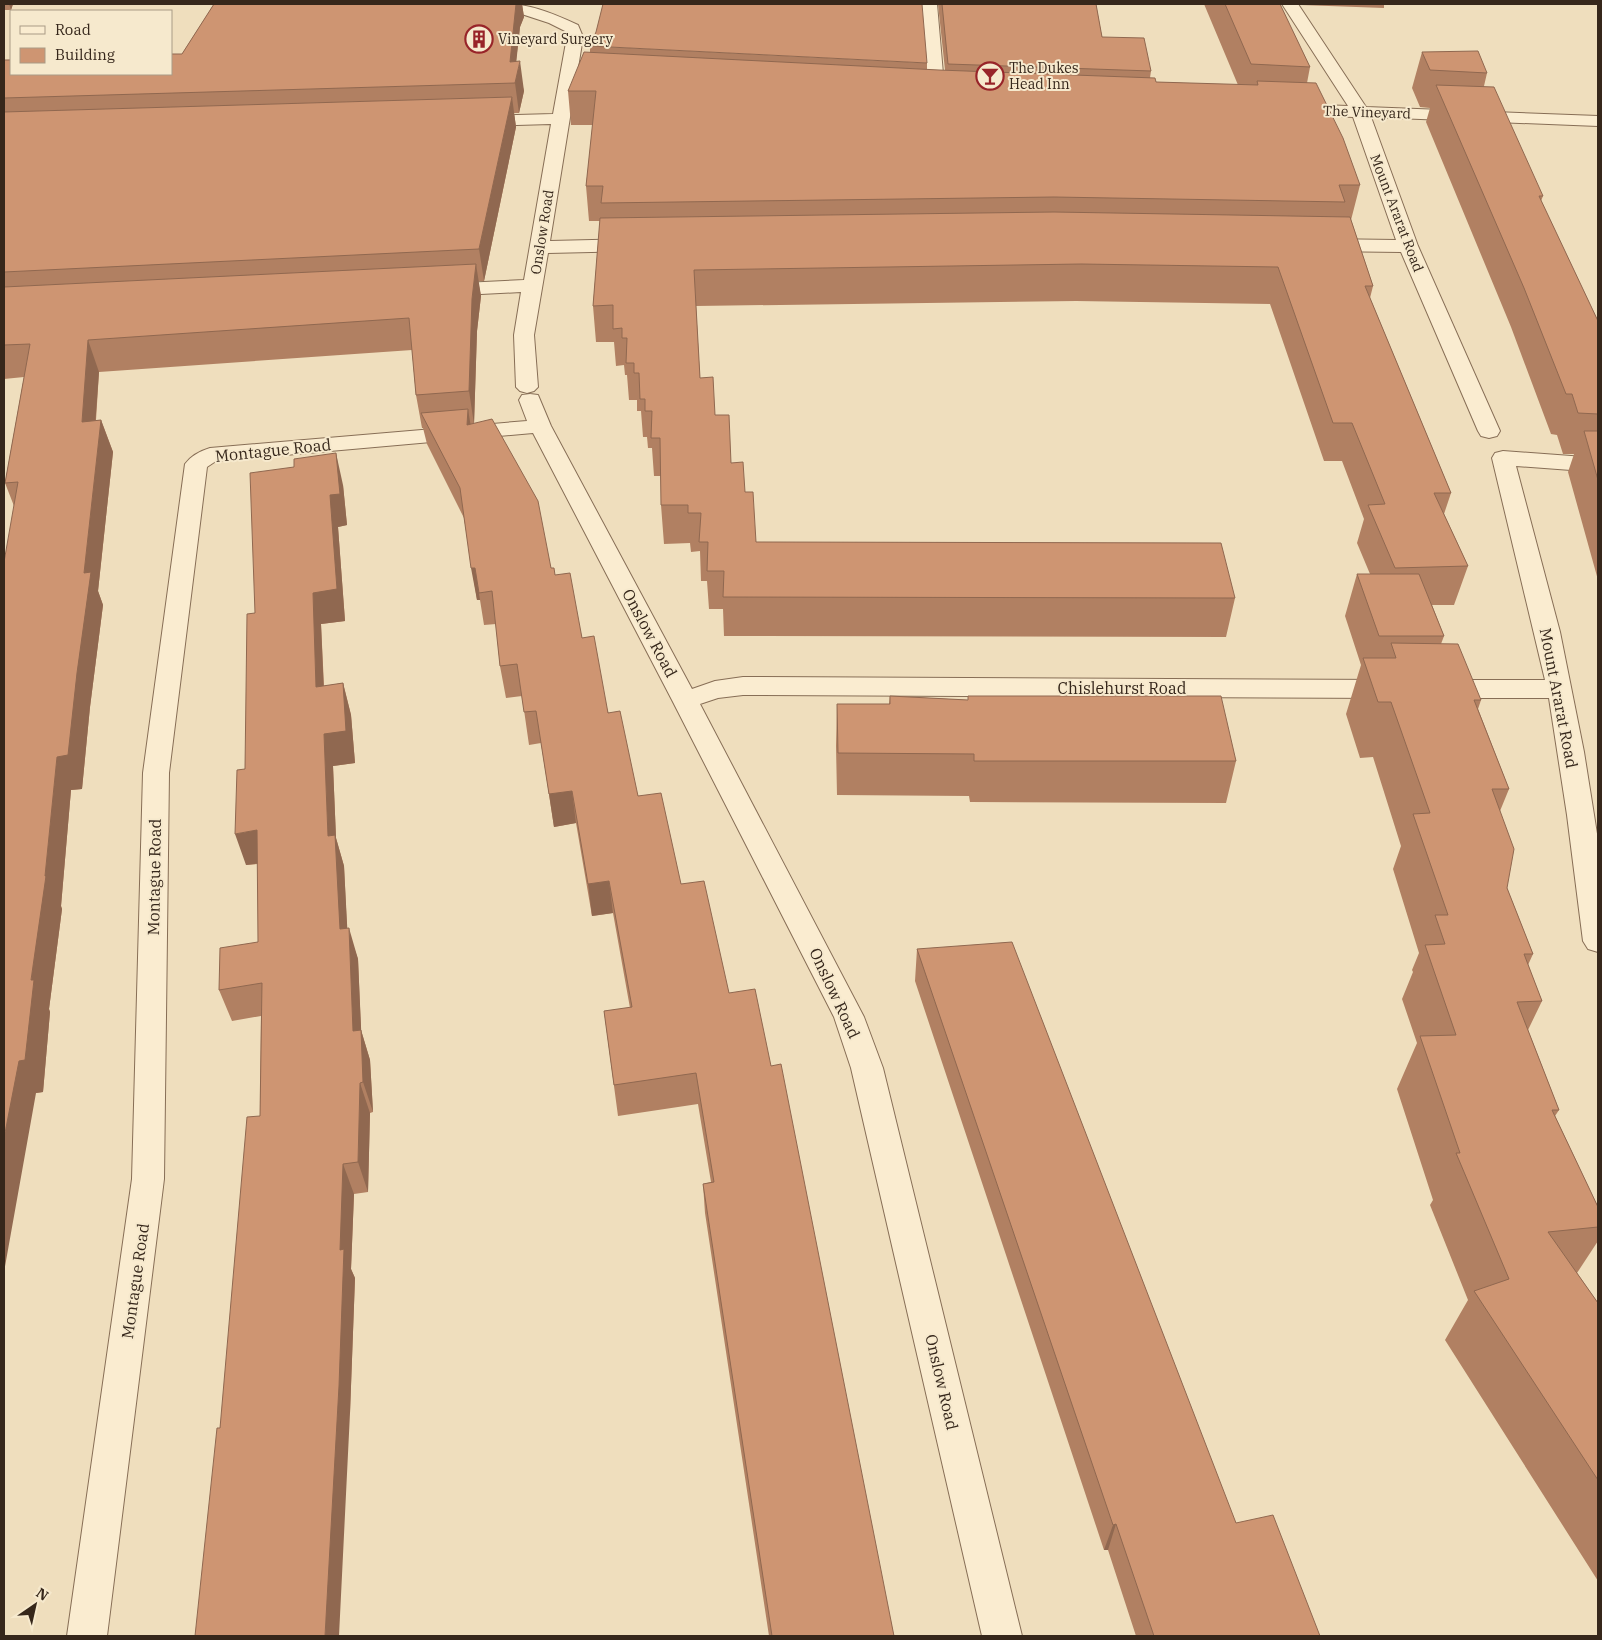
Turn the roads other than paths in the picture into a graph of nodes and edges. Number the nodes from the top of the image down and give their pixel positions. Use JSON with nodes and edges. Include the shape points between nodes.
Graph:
{"nodes":[{"id":1,"x":506,"y":4,"type":"edge"},
{"id":2,"x":929,"y":4,"type":"edge"},
{"id":3,"x":1290,"y":4,"type":"edge"},
{"id":4,"x":569,"y":78,"type":"junction"},
{"id":5,"x":588,"y":79,"type":"edge"},
{"id":6,"x":918,"y":96,"type":"edge"},
{"id":7,"x":937,"y":97,"type":"junction"},
{"id":8,"x":956,"y":98,"type":"edge"},
{"id":9,"x":1273,"y":108,"type":"edge"},
{"id":10,"x":1360,"y":112,"type":"junction"},
{"id":11,"x":561,"y":118,"type":"junction"},
{"id":12,"x":1598,"y":121,"type":"edge"},
{"id":13,"x":461,"y":122,"type":"edge"},
{"id":14,"x":657,"y":245,"type":"edge"},
{"id":15,"x":1308,"y":245,"type":"edge"},
{"id":16,"x":1408,"y":246,"type":"junction"},
{"id":17,"x":539,"y":247,"type":"junction"},
{"id":18,"x":533,"y":286,"type":"junction"},
{"id":19,"x":426,"y":291,"type":"edge"},
{"id":20,"x":532,"y":404,"type":"junction"},
{"id":21,"x":1489,"y":431,"type":"dead end"},
{"id":22,"x":1598,"y":465,"type":"edge"},
{"id":23,"x":1560,"y":689,"type":"junction"},
{"id":24,"x":685,"y":700,"type":"junction"},
{"id":25,"x":1598,"y":941,"type":"edge"},
{"id":26,"x":87,"y":1636,"type":"edge"},
{"id":27,"x":1002,"y":1636,"type":"edge"}],
"edges":[{"from":1,"to":4,"type":"street","via":[[572,28],[575,37]]},
{"from":2,"to":7,"type":"street"},
{"from":3,"to":10,"type":"street","name":"Mount Ararat Road"},
{"from":4,"to":5,"type":"street"},
{"from":4,"to":11,"type":"street","name":"Onslow Road"},
{"from":6,"to":7,"type":"street"},
{"from":7,"to":8,"type":"street"},
{"from":9,"to":10,"type":"street","name":"The Vineyard"},
{"from":10,"to":12,"type":"street","name":"The Vineyard"},
{"from":10,"to":16,"type":"street","name":"Mount Ararat Road"},
{"from":11,"to":13,"type":"street"},
{"from":11,"to":17,"type":"street","name":"Onslow Road"},
{"from":14,"to":17,"type":"street"},
{"from":15,"to":16,"type":"street"},
{"from":16,"to":21,"type":"street","name":"Mount Ararat Road"},
{"from":17,"to":18,"type":"street","name":"Onslow Road"},
{"from":18,"to":19,"type":"street"},
{"from":18,"to":20,"type":"street","name":"Onslow Road","via":[[524,335]]},
{"from":20,"to":24,"type":"street","name":"Onslow Road"},
{"from":20,"to":26,"type":"street","name":"Montague Road","via":[[210,455],[196,464],[156,772],[148,1179]]},
{"from":22,"to":23,"type":"street","name":"Mount Ararat Road","via":[[1503,458]]},
{"from":23,"to":24,"type":"street","name":"Chislehurst Road","via":[[744,686],[715,690]]},
{"from":23,"to":25,"type":"street","name":"Mount Ararat Road"},
{"from":24,"to":27,"type":"street","name":"Onslow Road","via":[[849,1017],[868,1068]]}]}
